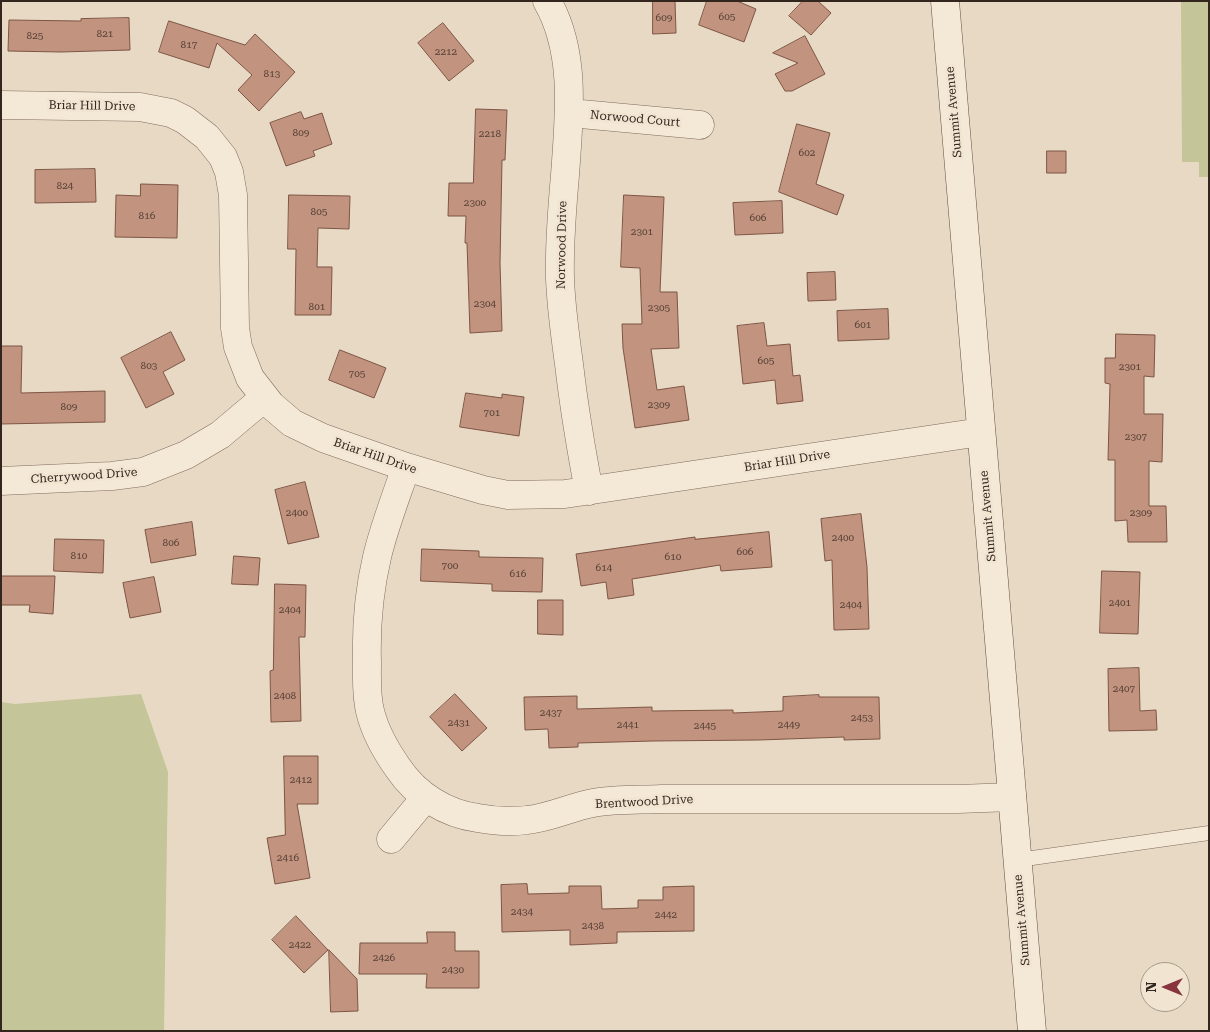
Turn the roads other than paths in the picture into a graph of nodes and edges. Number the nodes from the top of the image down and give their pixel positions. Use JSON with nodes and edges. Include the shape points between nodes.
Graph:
{"nodes":[{"id":1,"x":547,"y":1,"type":"edge"},
{"id":2,"x":945,"y":1,"type":"edge"},
{"id":3,"x":1,"y":106,"type":"edge"},
{"id":4,"x":570,"y":113,"type":"junction"},
{"id":5,"x":700,"y":125,"type":"dead end"},
{"id":6,"x":264,"y":398,"type":"junction"},
{"id":7,"x":981,"y":432,"type":"junction"},
{"id":8,"x":406,"y":467,"type":"junction"},
{"id":9,"x":1,"y":481,"type":"edge"},
{"id":10,"x":589,"y":491,"type":"junction"},
{"id":11,"x":1012,"y":797,"type":"junction"},
{"id":12,"x":426,"y":798,"type":"junction"},
{"id":13,"x":1209,"y":833,"type":"edge"},
{"id":14,"x":391,"y":839,"type":"dead end"},
{"id":15,"x":1018,"y":860,"type":"junction"},
{"id":16,"x":1032,"y":1031,"type":"edge"}],
"edges":[{"from":1,"to":4,"type":"street","name":"Norwood Drive","via":[[563,40]]},
{"from":2,"to":7,"type":"street","name":"Summit Avenue"},
{"from":3,"to":6,"type":"street","name":"Briar Hill Drive","via":[[140,107],[171,113],[207,137],[223,157],[233,195],[238,347],[250,378]]},
{"from":4,"to":5,"type":"street","name":"Norwood Court"},
{"from":4,"to":10,"type":"street","name":"Norwood Drive","via":[[560,227],[560,277],[576,424]]},
{"from":6,"to":8,"type":"street","name":"Briar Hill Drive","via":[[292,423],[323,438]]},
{"from":6,"to":9,"type":"street","name":"Cherrywood Drive","via":[[220,435],[186,455],[144,472]]},
{"from":7,"to":10,"type":"street","name":"Briar Hill Drive"},
{"from":7,"to":11,"type":"street","name":"Summit Avenue"},
{"from":8,"to":10,"type":"street","name":"Briar Hill Drive","via":[[508,495]]},
{"from":8,"to":12,"type":"street","name":"Brentwood Drive","via":[[377,557],[369,606],[367,685],[369,710],[377,733],[406,780]]},
{"from":11,"to":12,"type":"street","name":"Brentwood Drive","via":[[612,801],[528,820],[503,821],[452,812]]},
{"from":11,"to":15,"type":"street","name":"Summit Avenue"},
{"from":12,"to":14,"type":"street"},
{"from":13,"to":15,"type":"lane"},
{"from":15,"to":16,"type":"street","name":"Summit Avenue"}]}
